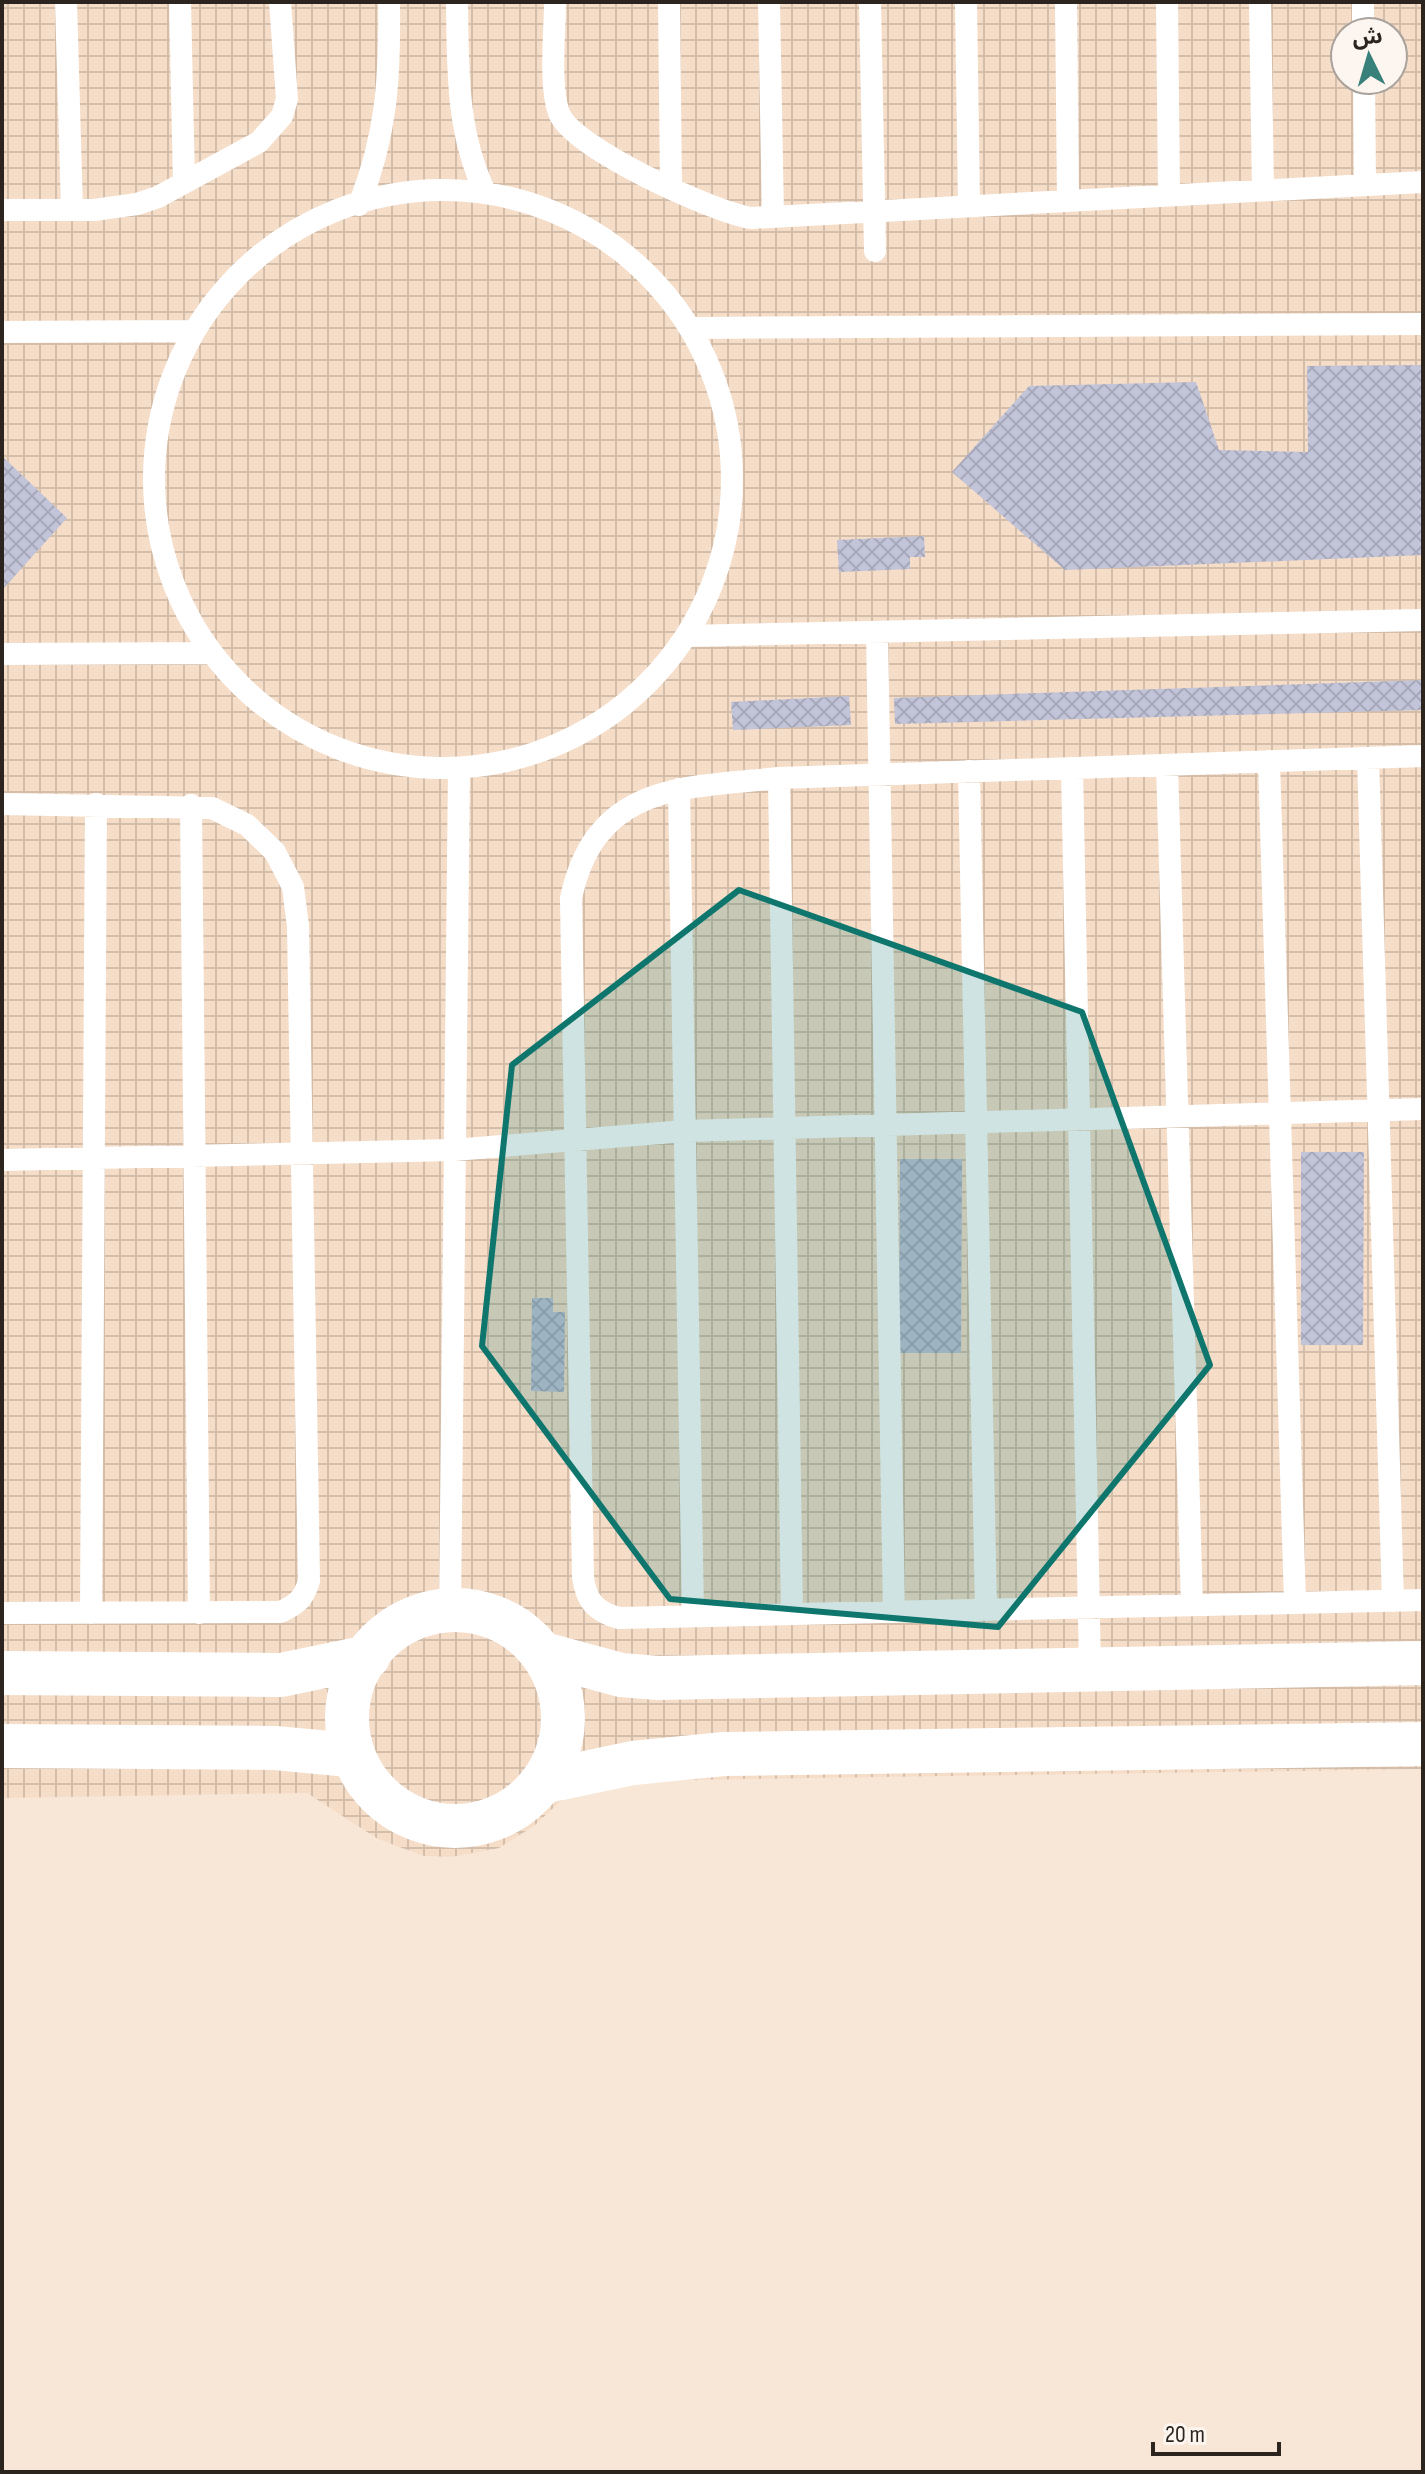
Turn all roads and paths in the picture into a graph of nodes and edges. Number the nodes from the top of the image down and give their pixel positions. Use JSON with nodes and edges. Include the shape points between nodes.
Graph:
{"nodes":[{"id":1,"x":66,"y":2,"type":"edge"},
{"id":2,"x":180,"y":2,"type":"edge"},
{"id":3,"x":280,"y":2,"type":"edge"},
{"id":4,"x":389,"y":2,"type":"edge"},
{"id":5,"x":457,"y":2,"type":"edge"},
{"id":6,"x":555,"y":2,"type":"edge"},
{"id":7,"x":669,"y":2,"type":"edge"},
{"id":8,"x":769,"y":2,"type":"edge"},
{"id":9,"x":870,"y":2,"type":"edge"},
{"id":10,"x":966,"y":2,"type":"edge"},
{"id":11,"x":1066,"y":2,"type":"edge"},
{"id":12,"x":1167,"y":2,"type":"edge"},
{"id":13,"x":1260,"y":2,"type":"edge"},
{"id":14,"x":1364,"y":96,"type":"edge"},
{"id":15,"x":1423,"y":182,"type":"edge"},
{"id":16,"x":184,"y":183,"type":"junction"},
{"id":17,"x":1365,"y":185,"type":"junction"},
{"id":18,"x":671,"y":187,"type":"junction"},
{"id":19,"x":1263,"y":190,"type":"junction"},
{"id":20,"x":485,"y":192,"type":"junction"},
{"id":21,"x":1169,"y":195,"type":"junction"},
{"id":22,"x":1068,"y":200,"type":"junction"},
{"id":23,"x":359,"y":205,"type":"junction"},
{"id":24,"x":969,"y":206,"type":"junction"},
{"id":25,"x":2,"y":210,"type":"edge"},
{"id":26,"x":72,"y":210,"type":"junction"},
{"id":27,"x":874,"y":211,"type":"junction"},
{"id":28,"x":773,"y":216,"type":"junction"},
{"id":29,"x":875,"y":251,"type":"dead end"},
{"id":30,"x":1423,"y":324,"type":"edge"},
{"id":31,"x":690,"y":328,"type":"junction"},
{"id":32,"x":192,"y":331,"type":"junction"},
{"id":33,"x":2,"y":332,"type":"edge"},
{"id":34,"x":1423,"y":620,"type":"edge"},
{"id":35,"x":877,"y":632,"type":"junction"},
{"id":36,"x":687,"y":636,"type":"junction"},
{"id":37,"x":210,"y":653,"type":"junction"},
{"id":38,"x":2,"y":654,"type":"edge"},
{"id":39,"x":1423,"y":756,"type":"edge"},
{"id":40,"x":1368,"y":758,"type":"junction"},
{"id":41,"x":1269,"y":761,"type":"junction"},
{"id":42,"x":1167,"y":765,"type":"junction"},
{"id":43,"x":459,"y":768,"type":"junction"},
{"id":44,"x":1072,"y":768,"type":"junction"},
{"id":45,"x":969,"y":771,"type":"junction"},
{"id":46,"x":879,"y":775,"type":"junction"},
{"id":47,"x":779,"y":778,"type":"junction"},
{"id":48,"x":679,"y":789,"type":"junction"},
{"id":49,"x":2,"y":804,"type":"edge"},
{"id":50,"x":96,"y":804,"type":"junction"},
{"id":51,"x":191,"y":805,"type":"junction"},
{"id":52,"x":1423,"y":1109,"type":"edge"},
{"id":53,"x":1378,"y":1110,"type":"junction"},
{"id":54,"x":1280,"y":1113,"type":"junction"},
{"id":55,"x":1178,"y":1116,"type":"junction"},
{"id":56,"x":1079,"y":1119,"type":"junction"},
{"id":57,"x":976,"y":1122,"type":"junction"},
{"id":58,"x":885,"y":1125,"type":"junction"},
{"id":59,"x":785,"y":1128,"type":"junction"},
{"id":60,"x":685,"y":1131,"type":"junction"},
{"id":61,"x":576,"y":1142,"type":"junction"},
{"id":62,"x":454,"y":1150,"type":"junction"},
{"id":63,"x":194,"y":1155,"type":"junction"},
{"id":64,"x":302,"y":1155,"type":"junction"},
{"id":65,"x":93,"y":1158,"type":"junction"},
{"id":66,"x":2,"y":1160,"type":"edge"},
{"id":67,"x":1423,"y":1600,"type":"edge"},
{"id":68,"x":1393,"y":1601,"type":"junction"},
{"id":69,"x":1295,"y":1602,"type":"junction"},
{"id":70,"x":1192,"y":1605,"type":"junction"},
{"id":71,"x":1088,"y":1607,"type":"junction"},
{"id":72,"x":450,"y":1609,"type":"junction"},
{"id":73,"x":986,"y":1610,"type":"junction"},
{"id":74,"x":894,"y":1612,"type":"junction"},
{"id":75,"x":2,"y":1613,"type":"edge"},
{"id":76,"x":91,"y":1613,"type":"junction"},
{"id":77,"x":199,"y":1613,"type":"junction"},
{"id":78,"x":792,"y":1614,"type":"junction"},
{"id":79,"x":693,"y":1616,"type":"junction"},
{"id":80,"x":547,"y":1655,"type":"junction"},
{"id":81,"x":368,"y":1657,"type":"junction"},
{"id":82,"x":1423,"y":1663,"type":"edge"},
{"id":83,"x":1090,"y":1668,"type":"junction"},
{"id":84,"x":2,"y":1673,"type":"edge"},
{"id":85,"x":1423,"y":1744,"type":"edge"},
{"id":86,"x":2,"y":1746,"type":"edge"},
{"id":87,"x":350,"y":1755,"type":"junction"},
{"id":88,"x":542,"y":1782,"type":"junction"}],
"edges":[{"from":1,"to":26,"type":"lane"},
{"from":2,"to":16,"type":"lane"},
{"from":3,"to":16,"type":"lane","via":[[287,99],[282,116],[259,142]]},
{"from":4,"to":23,"type":"lane","via":[[386,119]]},
{"from":5,"to":20,"type":"lane","via":[[459,105],[472,165]]},
{"from":6,"to":18,"type":"lane","via":[[556,93],[569,130]]},
{"from":7,"to":18,"type":"lane"},
{"from":8,"to":28,"type":"lane"},
{"from":9,"to":27,"type":"lane"},
{"from":10,"to":24,"type":"lane"},
{"from":11,"to":22,"type":"lane"},
{"from":12,"to":21,"type":"lane"},
{"from":13,"to":19,"type":"lane"},
{"from":14,"to":17,"type":"lane"},
{"from":15,"to":17,"type":"lane"},
{"from":16,"to":26,"type":"lane","via":[[137,204]]},
{"from":17,"to":19,"type":"lane"},
{"from":18,"to":28,"type":"lane","via":[[731,214]]},
{"from":19,"to":21,"type":"lane"},
{"from":20,"to":23,"type":"lane","via":[[399,193]]},
{"from":20,"to":31,"type":"lane","via":[[546,208],[603,237],[651,277]]},
{"from":21,"to":22,"type":"lane"},
{"from":22,"to":24,"type":"lane"},
{"from":23,"to":32,"type":"lane","via":[[318,218],[247,265]]},
{"from":24,"to":27,"type":"lane"},
{"from":25,"to":26,"type":"lane"},
{"from":27,"to":28,"type":"lane"},
{"from":27,"to":29,"type":"lane"},
{"from":30,"to":31,"type":"lane"},
{"from":31,"to":36,"type":"lane","via":[[723,401],[733,482],[721,562]]},
{"from":32,"to":33,"type":"lane"},
{"from":32,"to":37,"type":"lane","via":[[160,410],[152,495],[169,579]]},
{"from":34,"to":35,"type":"lane"},
{"from":35,"to":36,"type":"lane"},
{"from":35,"to":46,"type":"lane"},
{"from":36,"to":43,"type":"lane","via":[[644,688],[589,729],[526,757]]},
{"from":37,"to":38,"type":"lane"},
{"from":37,"to":43,"type":"lane","via":[[259,704],[320,742],[387,763]]},
{"from":39,"to":40,"type":"lane"},
{"from":40,"to":41,"type":"lane"},
{"from":40,"to":53,"type":"lane"},
{"from":41,"to":42,"type":"lane"},
{"from":41,"to":54,"type":"lane"},
{"from":42,"to":44,"type":"lane"},
{"from":42,"to":55,"type":"lane"},
{"from":43,"to":62,"type":"lane"},
{"from":44,"to":45,"type":"lane"},
{"from":44,"to":56,"type":"lane"},
{"from":45,"to":46,"type":"lane"},
{"from":45,"to":57,"type":"lane"},
{"from":46,"to":47,"type":"lane"},
{"from":46,"to":58,"type":"lane"},
{"from":47,"to":48,"type":"lane"},
{"from":47,"to":59,"type":"lane"},
{"from":48,"to":60,"type":"lane"},
{"from":48,"to":61,"type":"lane","via":[[646,796],[617,813],[594,837],[578,866],[571,898]]},
{"from":49,"to":50,"type":"lane"},
{"from":50,"to":51,"type":"lane"},
{"from":50,"to":65,"type":"lane"},
{"from":51,"to":63,"type":"lane"},
{"from":51,"to":64,"type":"lane","via":[[212,808],[247,825],[275,852],[293,887]]},
{"from":52,"to":53,"type":"lane"},
{"from":53,"to":54,"type":"lane"},
{"from":53,"to":68,"type":"lane"},
{"from":54,"to":55,"type":"lane"},
{"from":54,"to":69,"type":"lane"},
{"from":55,"to":56,"type":"lane"},
{"from":55,"to":70,"type":"lane"},
{"from":56,"to":57,"type":"lane"},
{"from":56,"to":71,"type":"lane"},
{"from":57,"to":58,"type":"lane"},
{"from":57,"to":73,"type":"lane"},
{"from":58,"to":59,"type":"lane"},
{"from":58,"to":74,"type":"lane"},
{"from":59,"to":60,"type":"lane"},
{"from":59,"to":78,"type":"lane"},
{"from":60,"to":61,"type":"lane"},
{"from":60,"to":79,"type":"lane"},
{"from":61,"to":62,"type":"lane"},
{"from":61,"to":79,"type":"lane","via":[[585,1592],[604,1614],[619,1618]]},
{"from":62,"to":64,"type":"lane"},
{"from":62,"to":72,"type":"lane"},
{"from":63,"to":64,"type":"lane"},
{"from":63,"to":65,"type":"lane"},
{"from":63,"to":77,"type":"lane"},
{"from":64,"to":77,"type":"lane","via":[[309,1581],[305,1595],[280,1612]]},
{"from":65,"to":66,"type":"lane"},
{"from":65,"to":76,"type":"lane"},
{"from":67,"to":68,"type":"lane"},
{"from":68,"to":69,"type":"lane"},
{"from":69,"to":70,"type":"lane"},
{"from":70,"to":71,"type":"lane"},
{"from":71,"to":73,"type":"lane"},
{"from":71,"to":83,"type":"lane"},
{"from":72,"to":80,"type":"street","via":[[473,1609],[515,1625]]},
{"from":72,"to":81,"type":"street","via":[[403,1623]]},
{"from":73,"to":74,"type":"lane"},
{"from":74,"to":78,"type":"lane"},
{"from":75,"to":76,"type":"lane"},
{"from":76,"to":77,"type":"lane"},
{"from":78,"to":79,"type":"lane"},
{"from":80,"to":83,"type":"street","via":[[621,1675],[658,1678]]},
{"from":80,"to":88,"type":"street","via":[[560,1737]]},
{"from":81,"to":84,"type":"street","via":[[281,1675]]},
{"from":81,"to":87,"type":"street","via":[[351,1705]]},
{"from":82,"to":83,"type":"street"},
{"from":85,"to":88,"type":"street","via":[[724,1754],[633,1763]]},
{"from":86,"to":87,"type":"street","via":[[275,1748]]},
{"from":87,"to":88,"type":"street","via":[[375,1795],[404,1816],[438,1826],[485,1822],[507,1813]]}]}
